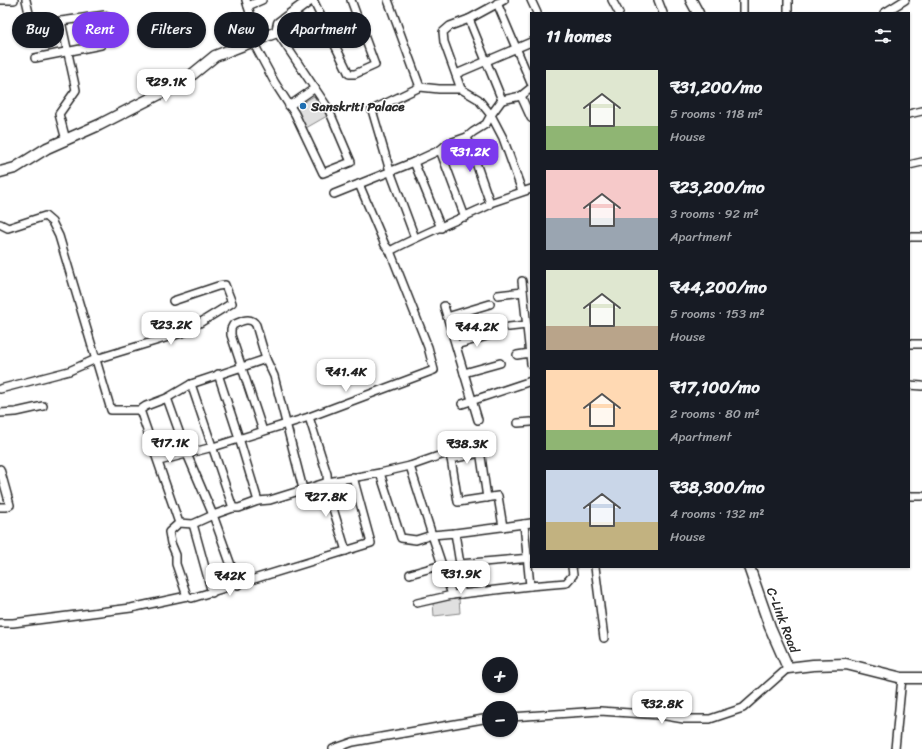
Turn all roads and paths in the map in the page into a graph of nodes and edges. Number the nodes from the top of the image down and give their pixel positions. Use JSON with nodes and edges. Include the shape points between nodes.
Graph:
{"nodes":[{"id":1,"x":0,"y":0,"type":"edge"},
{"id":2,"x":14,"y":0,"type":"edge"},
{"id":3,"x":26,"y":0,"type":"edge"},
{"id":4,"x":262,"y":0,"type":"edge"},
{"id":5,"x":310,"y":0,"type":"edge"},
{"id":6,"x":313,"y":0,"type":"edge"},
{"id":7,"x":351,"y":0,"type":"edge"},
{"id":8,"x":388,"y":0,"type":"edge"},
{"id":9,"x":504,"y":0,"type":"edge"},
{"id":10,"x":531,"y":0,"type":"edge"},
{"id":11,"x":612,"y":0,"type":"edge"},
{"id":12,"x":658,"y":0,"type":"edge"},
{"id":13,"x":691,"y":0,"type":"edge"},
{"id":14,"x":743,"y":0,"type":"edge"},
{"id":15,"x":788,"y":0,"type":"edge"},
{"id":16,"x":905,"y":0,"type":"edge"},
{"id":17,"x":247,"y":3,"type":"edge"},
{"id":18,"x":497,"y":3,"type":"junction"},
{"id":19,"x":894,"y":10,"type":"edge"},
{"id":20,"x":29,"y":12,"type":"edge"},
{"id":21,"x":294,"y":12,"type":"edge"},
{"id":22,"x":536,"y":12,"type":"edge"},
{"id":23,"x":618,"y":12,"type":"edge"},
{"id":24,"x":664,"y":12,"type":"edge"},
{"id":25,"x":697,"y":12,"type":"edge"},
{"id":26,"x":743,"y":12,"type":"edge"},
{"id":27,"x":788,"y":12,"type":"edge"},
{"id":28,"x":469,"y":18,"type":"junction"},
{"id":29,"x":277,"y":32,"type":"edge"},
{"id":30,"x":64,"y":34,"type":"edge"},
{"id":31,"x":269,"y":35,"type":"edge"},
{"id":32,"x":530,"y":42,"type":"edge"},
{"id":33,"x":87,"y":48,"type":"edge"},
{"id":34,"x":235,"y":48,"type":"edge"},
{"id":35,"x":259,"y":48,"type":"edge"},
{"id":36,"x":288,"y":48,"type":"edge"},
{"id":37,"x":516,"y":48,"type":"junction"},
{"id":38,"x":68,"y":52,"type":"junction"},
{"id":39,"x":35,"y":58,"type":"dead end"},
{"id":40,"x":486,"y":61,"type":"junction"},
{"id":41,"x":456,"y":74,"type":"junction"},
{"id":42,"x":530,"y":81,"type":"edge"},
{"id":43,"x":420,"y":87,"type":"junction"},
{"id":44,"x":315,"y":88,"type":"junction"},
{"id":45,"x":461,"y":89,"type":"junction"},
{"id":46,"x":530,"y":89,"type":"edge"},
{"id":47,"x":522,"y":96,"type":"junction"},
{"id":48,"x":502,"y":100,"type":"junction"},
{"id":49,"x":289,"y":106,"type":"junction"},
{"id":50,"x":922,"y":111,"type":"edge"},
{"id":51,"x":910,"y":114,"type":"edge"},
{"id":52,"x":491,"y":115,"type":"junction"},
{"id":53,"x":530,"y":116,"type":"edge"},
{"id":54,"x":467,"y":137,"type":"junction"},
{"id":55,"x":66,"y":140,"type":"junction"},
{"id":56,"x":440,"y":150,"type":"junction"},
{"id":57,"x":414,"y":162,"type":"junction"},
{"id":58,"x":922,"y":162,"type":"edge"},
{"id":59,"x":910,"y":165,"type":"edge"},
{"id":60,"x":390,"y":171,"type":"junction"},
{"id":61,"x":0,"y":172,"type":"edge"},
{"id":62,"x":358,"y":184,"type":"junction"},
{"id":63,"x":530,"y":189,"type":"edge"},
{"id":64,"x":522,"y":191,"type":"junction"},
{"id":65,"x":334,"y":194,"type":"dead end"},
{"id":66,"x":490,"y":203,"type":"junction"},
{"id":67,"x":465,"y":217,"type":"junction"},
{"id":68,"x":0,"y":224,"type":"edge"},
{"id":69,"x":441,"y":228,"type":"junction"},
{"id":70,"x":910,"y":237,"type":"edge"},
{"id":71,"x":922,"y":237,"type":"edge"},
{"id":72,"x":415,"y":238,"type":"junction"},
{"id":73,"x":390,"y":251,"type":"junction"},
{"id":74,"x":522,"y":281,"type":"dead end"},
{"id":75,"x":523,"y":292,"type":"junction"},
{"id":76,"x":498,"y":295,"type":"dead end"},
{"id":77,"x":173,"y":301,"type":"dead end"},
{"id":78,"x":490,"y":304,"type":"dead end"},
{"id":79,"x":444,"y":306,"type":"dead end"},
{"id":80,"x":447,"y":317,"type":"junction"},
{"id":81,"x":527,"y":325,"type":"junction"},
{"id":82,"x":509,"y":327,"type":"dead end"},
{"id":83,"x":494,"y":334,"type":"dead end"},
{"id":84,"x":910,"y":344,"type":"edge"},
{"id":85,"x":922,"y":344,"type":"edge"},
{"id":86,"x":456,"y":345,"type":"junction"},
{"id":87,"x":530,"y":353,"type":"joint"},
{"id":88,"x":517,"y":355,"type":"dead end"},
{"id":89,"x":96,"y":359,"type":"junction"},
{"id":90,"x":266,"y":359,"type":"junction"},
{"id":91,"x":500,"y":363,"type":"dead end"},
{"id":92,"x":242,"y":366,"type":"junction"},
{"id":93,"x":464,"y":373,"type":"junction"},
{"id":94,"x":218,"y":374,"type":"junction"},
{"id":95,"x":530,"y":381,"type":"edge"},
{"id":96,"x":191,"y":384,"type":"junction"},
{"id":97,"x":910,"y":385,"type":"edge"},
{"id":98,"x":922,"y":386,"type":"edge"},
{"id":99,"x":0,"y":389,"type":"edge"},
{"id":100,"x":167,"y":398,"type":"junction"},
{"id":101,"x":473,"y":400,"type":"junction"},
{"id":102,"x":462,"y":404,"type":"dead end"},
{"id":103,"x":43,"y":406,"type":"dead end"},
{"id":104,"x":140,"y":410,"type":"junction"},
{"id":105,"x":0,"y":414,"type":"edge"},
{"id":106,"x":309,"y":417,"type":"junction"},
{"id":107,"x":478,"y":420,"type":"dead end"},
{"id":108,"x":530,"y":422,"type":"edge"},
{"id":109,"x":518,"y":423,"type":"dead end"},
{"id":110,"x":286,"y":424,"type":"junction"},
{"id":111,"x":263,"y":431,"type":"junction"},
{"id":112,"x":239,"y":438,"type":"junction"},
{"id":113,"x":479,"y":443,"type":"dead end"},
{"id":114,"x":213,"y":447,"type":"junction"},
{"id":115,"x":480,"y":453,"type":"junction"},
{"id":116,"x":187,"y":454,"type":"junction"},
{"id":117,"x":451,"y":459,"type":"junction"},
{"id":118,"x":159,"y":461,"type":"junction"},
{"id":119,"x":410,"y":466,"type":"junction"},
{"id":120,"x":0,"y":469,"type":"edge"},
{"id":121,"x":380,"y":473,"type":"junction"},
{"id":122,"x":353,"y":477,"type":"junction"},
{"id":123,"x":328,"y":482,"type":"junction"},
{"id":124,"x":303,"y":489,"type":"junction"},
{"id":125,"x":910,"y":496,"type":"edge"},
{"id":126,"x":922,"y":496,"type":"edge"},
{"id":127,"x":487,"y":498,"type":"junction"},
{"id":128,"x":258,"y":501,"type":"junction"},
{"id":129,"x":0,"y":507,"type":"edge"},
{"id":130,"x":233,"y":508,"type":"junction"},
{"id":131,"x":213,"y":515,"type":"junction"},
{"id":132,"x":180,"y":523,"type":"junction"},
{"id":133,"x":527,"y":523,"type":"edge"},
{"id":134,"x":193,"y":524,"type":"junction"},
{"id":135,"x":503,"y":527,"type":"junction"},
{"id":136,"x":455,"y":533,"type":"junction"},
{"id":137,"x":432,"y":535,"type":"junction"},
{"id":138,"x":346,"y":551,"type":"junction"},
{"id":139,"x":529,"y":558,"type":"edge"},
{"id":140,"x":460,"y":564,"type":"junction"},
{"id":141,"x":442,"y":566,"type":"junction"},
{"id":142,"x":572,"y":568,"type":"edge"},
{"id":143,"x":595,"y":568,"type":"edge"},
{"id":144,"x":749,"y":568,"type":"edge"},
{"id":145,"x":410,"y":574,"type":"dead end"},
{"id":146,"x":238,"y":585,"type":"junction"},
{"id":147,"x":530,"y":586,"type":"junction"},
{"id":148,"x":212,"y":592,"type":"junction"},
{"id":149,"x":462,"y":594,"type":"junction"},
{"id":150,"x":452,"y":595,"type":"junction"},
{"id":151,"x":187,"y":596,"type":"junction"},
{"id":152,"x":417,"y":603,"type":"dead end"},
{"id":153,"x":0,"y":623,"type":"edge"},
{"id":154,"x":604,"y":638,"type":"dead end"},
{"id":155,"x":788,"y":668,"type":"junction"},
{"id":156,"x":902,"y":678,"type":"junction"},
{"id":157,"x":922,"y":678,"type":"edge"},
{"id":158,"x":518,"y":717,"type":"edge"},
{"id":159,"x":482,"y":719,"type":"edge"},
{"id":160,"x":333,"y":749,"type":"edge"},
{"id":161,"x":895,"y":749,"type":"edge"}],
"edges":[{"from":1,"to":2,"type":"street"},
{"from":3,"to":20,"type":"street"},
{"from":4,"to":17,"type":"street"},
{"from":5,"to":21,"type":"street"},
{"from":6,"to":7,"type":"street","via":[[349,74],[355,74],[375,66]]},
{"from":8,"to":43,"type":"street"},
{"from":9,"to":18,"type":"street"},
{"from":10,"to":22,"type":"street"},
{"from":11,"to":23,"type":"street"},
{"from":12,"to":24,"type":"street"},
{"from":13,"to":25,"type":"street"},
{"from":14,"to":26,"type":"street"},
{"from":15,"to":27,"type":"street"},
{"from":16,"to":19,"type":"street"},
{"from":18,"to":28,"type":"street"},
{"from":18,"to":37,"type":"street"},
{"from":28,"to":40,"type":"street"},
{"from":28,"to":41,"type":"street","via":[[443,32],[444,42]]},
{"from":29,"to":31,"type":"street"},
{"from":30,"to":38,"type":"street"},
{"from":32,"to":37,"type":"street"},
{"from":33,"to":38,"type":"street"},
{"from":34,"to":55,"type":"street","via":[[215,56],[183,82]]},
{"from":35,"to":49,"type":"street"},
{"from":36,"to":44,"type":"street"},
{"from":37,"to":40,"type":"street"},
{"from":37,"to":42,"type":"street"},
{"from":38,"to":39,"type":"street"},
{"from":38,"to":55,"type":"street","via":[[76,90],[59,114]]},
{"from":40,"to":41,"type":"street"},
{"from":40,"to":48,"type":"street"},
{"from":41,"to":45,"type":"street"},
{"from":43,"to":45,"type":"street"},
{"from":43,"to":60,"type":"street","via":[[372,110]]},
{"from":44,"to":49,"type":"street"},
{"from":44,"to":49,"type":"street","via":[[328,108],[351,162],[323,173]]},
{"from":45,"to":52,"type":"street","via":[[478,99]]},
{"from":46,"to":47,"type":"street"},
{"from":47,"to":48,"type":"street"},
{"from":47,"to":53,"type":"street"},
{"from":48,"to":52,"type":"street"},
{"from":50,"to":51,"type":"street"},
{"from":52,"to":54,"type":"street","via":[[486,124]]},
{"from":52,"to":64,"type":"street","via":[[503,138]]},
{"from":54,"to":56,"type":"street","via":[[447,144]]},
{"from":54,"to":66,"type":"street"},
{"from":55,"to":61,"type":"street","via":[[47,148],[15,168]]},
{"from":56,"to":57,"type":"street"},
{"from":56,"to":67,"type":"street"},
{"from":57,"to":60,"type":"street"},
{"from":57,"to":69,"type":"street"},
{"from":58,"to":59,"type":"street"},
{"from":60,"to":62,"type":"street"},
{"from":60,"to":72,"type":"street"},
{"from":62,"to":65,"type":"street"},
{"from":62,"to":73,"type":"street"},
{"from":63,"to":64,"type":"street"},
{"from":64,"to":66,"type":"street"},
{"from":66,"to":67,"type":"street"},
{"from":67,"to":69,"type":"street"},
{"from":68,"to":89,"type":"street","via":[[8,228],[45,216],[52,222],[59,236]]},
{"from":69,"to":72,"type":"street"},
{"from":70,"to":71,"type":"street"},
{"from":72,"to":73,"type":"street"},
{"from":73,"to":106,"type":"street","via":[[428,347],[434,370]]},
{"from":74,"to":75,"type":"street"},
{"from":75,"to":76,"type":"street"},
{"from":75,"to":81,"type":"street"},
{"from":77,"to":89,"type":"street","via":[[225,285],[232,303],[185,332]]},
{"from":78,"to":80,"type":"street"},
{"from":79,"to":80,"type":"street"},
{"from":80,"to":86,"type":"street"},
{"from":81,"to":82,"type":"street"},
{"from":81,"to":87,"type":"street"},
{"from":83,"to":86,"type":"street"},
{"from":84,"to":85,"type":"street"},
{"from":86,"to":93,"type":"street"},
{"from":87,"to":88,"type":"street"},
{"from":89,"to":99,"type":"street","via":[[70,371]]},
{"from":89,"to":104,"type":"street","via":[[111,410]]},
{"from":90,"to":92,"type":"street"},
{"from":90,"to":92,"type":"street","via":[[254,321],[245,320],[233,325],[231,329]]},
{"from":90,"to":110,"type":"street","via":[[274,376]]},
{"from":91,"to":93,"type":"street"},
{"from":92,"to":94,"type":"street"},
{"from":92,"to":111,"type":"street"},
{"from":93,"to":101,"type":"street"},
{"from":94,"to":96,"type":"street"},
{"from":94,"to":112,"type":"street"},
{"from":95,"to":101,"type":"street"},
{"from":96,"to":100,"type":"street"},
{"from":96,"to":114,"type":"street"},
{"from":97,"to":98,"type":"street"},
{"from":100,"to":104,"type":"street"},
{"from":100,"to":116,"type":"street"},
{"from":101,"to":102,"type":"street"},
{"from":101,"to":107,"type":"street"},
{"from":103,"to":105,"type":"street"},
{"from":104,"to":118,"type":"street"},
{"from":106,"to":110,"type":"street"},
{"from":106,"to":123,"type":"street"},
{"from":108,"to":109,"type":"street"},
{"from":110,"to":111,"type":"street"},
{"from":110,"to":124,"type":"street"},
{"from":111,"to":112,"type":"street"},
{"from":112,"to":114,"type":"street"},
{"from":112,"to":128,"type":"street"},
{"from":113,"to":115,"type":"street"},
{"from":114,"to":116,"type":"street"},
{"from":114,"to":130,"type":"street"},
{"from":115,"to":117,"type":"street"},
{"from":115,"to":127,"type":"street"},
{"from":116,"to":118,"type":"street"},
{"from":116,"to":131,"type":"street"},
{"from":117,"to":119,"type":"street","via":[[450,452]]},
{"from":117,"to":127,"type":"street","via":[[458,502]]},
{"from":118,"to":132,"type":"street"},
{"from":119,"to":121,"type":"street"},
{"from":119,"to":137,"type":"street"},
{"from":120,"to":129,"type":"street","via":[[10,505]]},
{"from":121,"to":122,"type":"street"},
{"from":121,"to":137,"type":"street","via":[[401,538],[416,540]]},
{"from":122,"to":123,"type":"street"},
{"from":122,"to":138,"type":"street","via":[[371,543]]},
{"from":123,"to":124,"type":"street"},
{"from":123,"to":138,"type":"street","via":[[328,492]]},
{"from":124,"to":128,"type":"street","via":[[270,500]]},
{"from":125,"to":126,"type":"street"},
{"from":127,"to":135,"type":"street","via":[[498,496]]},
{"from":128,"to":130,"type":"street"},
{"from":130,"to":131,"type":"street"},
{"from":131,"to":134,"type":"street"},
{"from":131,"to":146,"type":"street"},
{"from":132,"to":134,"type":"street"},
{"from":132,"to":151,"type":"street","via":[[169,532]]},
{"from":133,"to":135,"type":"street"},
{"from":133,"to":139,"type":"street"},
{"from":134,"to":148,"type":"street"},
{"from":135,"to":136,"type":"street"},
{"from":136,"to":137,"type":"street"},
{"from":136,"to":140,"type":"street"},
{"from":137,"to":141,"type":"street"},
{"from":138,"to":146,"type":"street"},
{"from":139,"to":140,"type":"street"},
{"from":139,"to":147,"type":"street"},
{"from":140,"to":149,"type":"street"},
{"from":141,"to":145,"type":"street"},
{"from":141,"to":150,"type":"street"},
{"from":142,"to":147,"type":"street","via":[[573,575],[566,583]]},
{"from":143,"to":154,"type":"street"},
{"from":144,"to":155,"type":"street","name":"C-Link Road","via":[[770,627]]},
{"from":146,"to":148,"type":"street"},
{"from":147,"to":149,"type":"street"},
{"from":148,"to":151,"type":"street","via":[[192,598]]},
{"from":149,"to":150,"type":"street"},
{"from":150,"to":152,"type":"street"},
{"from":151,"to":153,"type":"street","via":[[131,608],[13,624]]},
{"from":155,"to":156,"type":"street","name":"C-Link Road","via":[[846,664]]},
{"from":155,"to":158,"type":"street","via":[[743,708],[710,719],[600,711]]},
{"from":156,"to":157,"type":"street","name":"C-Link Road"},
{"from":156,"to":161,"type":"street"},
{"from":159,"to":160,"type":"street","via":[[353,742]]}]}
